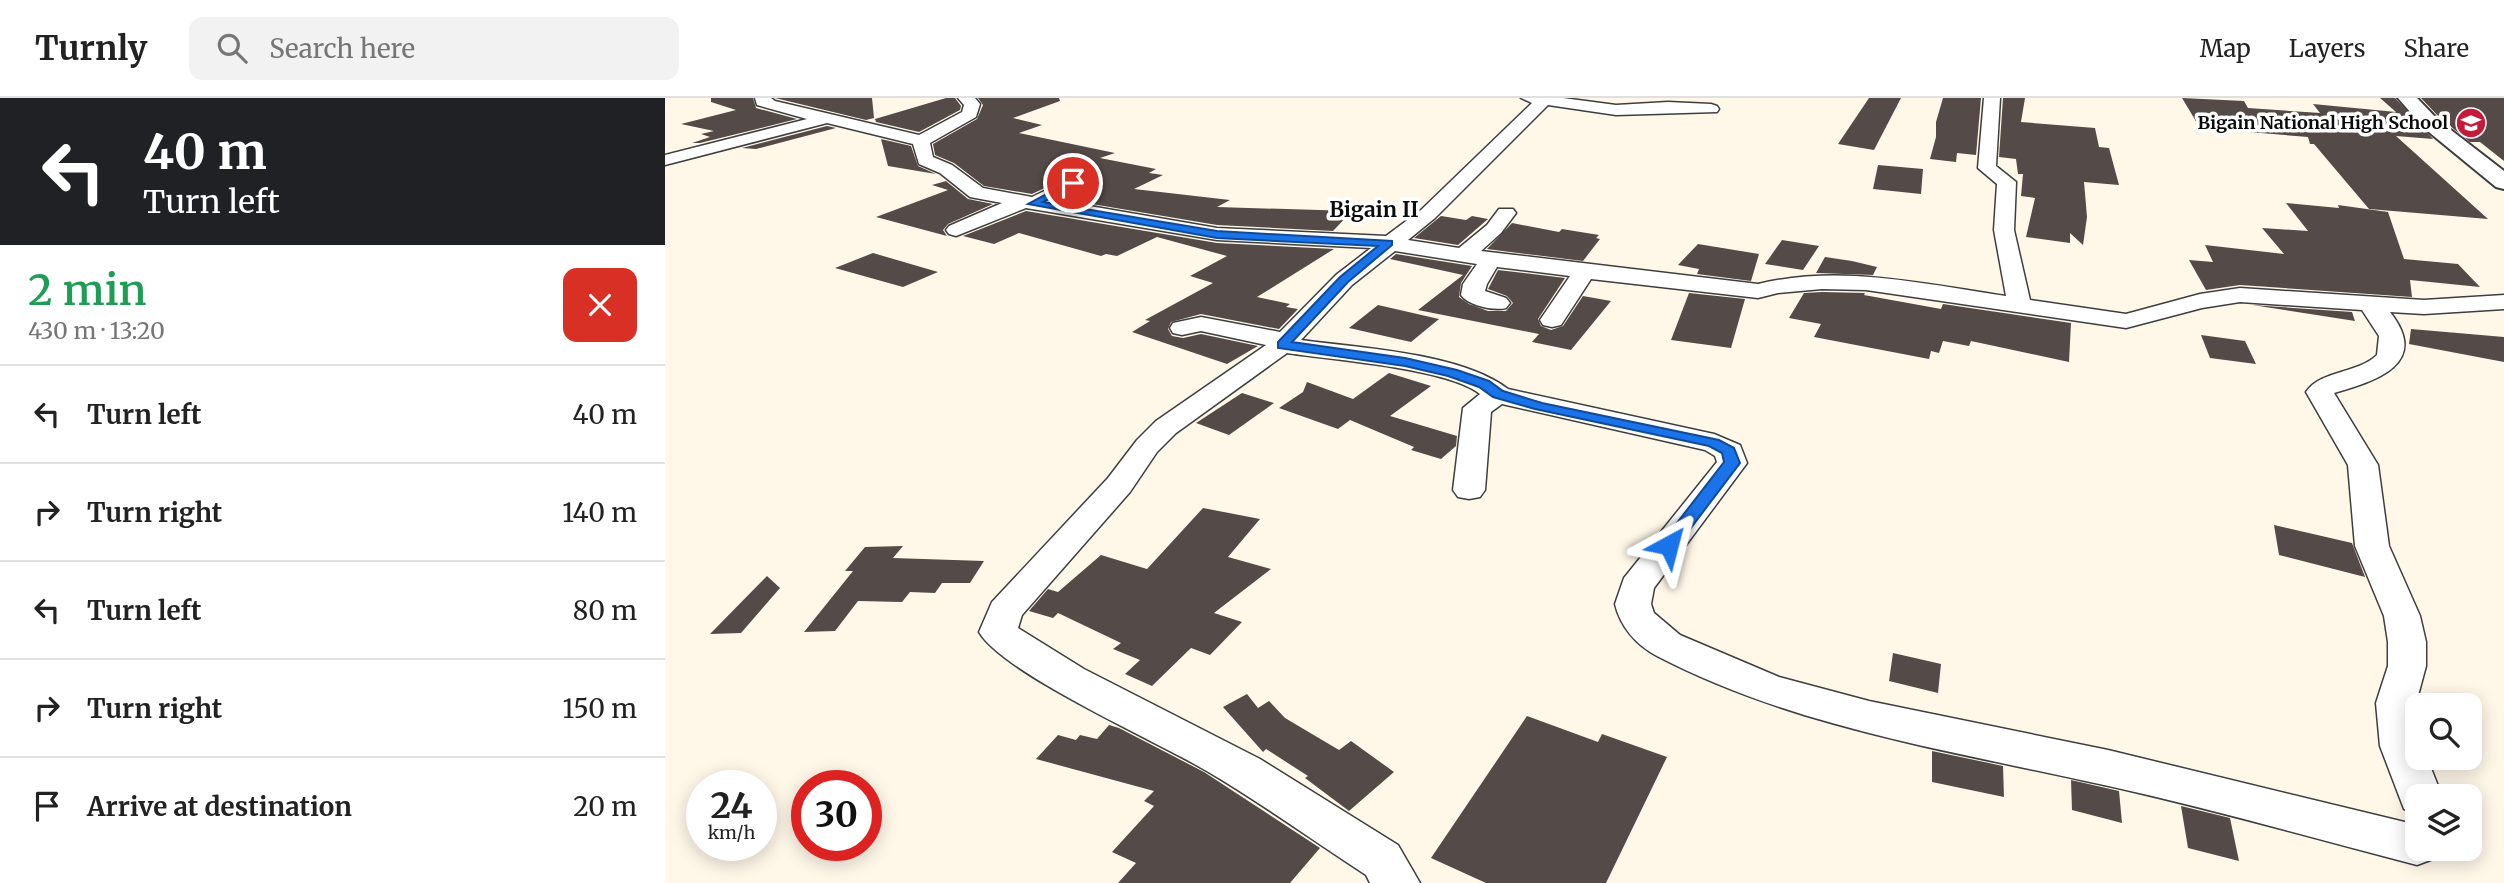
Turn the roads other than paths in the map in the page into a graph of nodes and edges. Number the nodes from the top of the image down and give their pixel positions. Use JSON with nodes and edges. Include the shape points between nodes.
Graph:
{"nodes":[{"id":1,"x":763,"y":98,"type":"edge"},
{"id":2,"x":966,"y":98,"type":"edge"},
{"id":3,"x":1992,"y":98,"type":"edge"},
{"id":4,"x":2407,"y":98,"type":"edge"},
{"id":5,"x":1539,"y":99,"type":"edge"},
{"id":6,"x":1711,"y":108,"type":"dead end"},
{"id":7,"x":826,"y":118,"type":"junction"},
{"id":8,"x":921,"y":141,"type":"junction"},
{"id":9,"x":665,"y":160,"type":"edge"},
{"id":10,"x":2504,"y":182,"type":"edge"},
{"id":11,"x":1073,"y":183,"type":"dead end"},
{"id":12,"x":1028,"y":203,"type":"junction"},
{"id":13,"x":1506,"y":213,"type":"dead end"},
{"id":14,"x":957,"y":230,"type":"dead end"},
{"id":15,"x":1388,"y":243,"type":"junction"},
{"id":16,"x":1462,"y":255,"type":"junction"},
{"id":17,"x":1491,"y":260,"type":"junction"},
{"id":18,"x":1584,"y":272,"type":"junction"},
{"id":19,"x":2504,"y":302,"type":"edge"},
{"id":20,"x":1498,"y":303,"type":"dead end"},
{"id":21,"x":2019,"y":304,"type":"junction"},
{"id":22,"x":2370,"y":304,"type":"junction"},
{"id":23,"x":1552,"y":320,"type":"dead end"},
{"id":24,"x":1182,"y":328,"type":"dead end"},
{"id":25,"x":1284,"y":343,"type":"junction"},
{"id":26,"x":1498,"y":394,"type":"junction"},
{"id":27,"x":1469,"y":490,"type":"dead end"},
{"id":28,"x":2415,"y":784,"type":"edge"},
{"id":29,"x":2405,"y":842,"type":"edge"},
{"id":30,"x":1396,"y":883,"type":"edge"}],
"edges":[{"from":1,"to":7,"type":"street","via":[[769,105]]},
{"from":2,"to":8,"type":"street","via":[[972,104],[970,114]]},
{"from":3,"to":21,"type":"street","via":[[1987,169],[2007,182],[2004,230]]},
{"from":4,"to":10,"type":"street","via":[[2431,124]]},
{"from":5,"to":6,"type":"street","via":[[1616,110]]},
{"from":5,"to":15,"type":"street","via":[[1429,214]]},
{"from":7,"to":8,"type":"street"},
{"from":7,"to":9,"type":"street"},
{"from":8,"to":12,"type":"street","via":[[925,160],[946,169],[971,190]]},
{"from":11,"to":12,"type":"street"},
{"from":12,"to":14,"type":"street"},
{"from":12,"to":15,"type":"street","via":[[1217,234]]},
{"from":13,"to":16,"type":"street"},
{"from":15,"to":16,"type":"street"},
{"from":15,"to":25,"type":"street","via":[[1344,280]]},
{"from":16,"to":17,"type":"street"},
{"from":17,"to":18,"type":"street"},
{"from":17,"to":20,"type":"street","via":[[1473,295]]},
{"from":18,"to":21,"type":"street","via":[[1758,291],[1822,282],[1866,283]]},
{"from":18,"to":23,"type":"street"},
{"from":19,"to":22,"type":"street","via":[[2424,307]]},
{"from":21,"to":22,"type":"street","via":[[2126,321],[2239,295]]},
{"from":22,"to":28,"type":"street","via":[[2392,334],[2392,350],[2382,365],[2366,375],[2320,392],[2363,465],[2372,546],[2402,616],[2407,666],[2396,703],[2400,746]]},
{"from":24,"to":25,"type":"street","via":[[1201,324]]},
{"from":25,"to":26,"type":"street","via":[[1453,373]]},
{"from":25,"to":30,"type":"street","via":[[1205,397],[1147,446],[1119,485],[1005,611],[998,632],[1021,650],[1137,716],[1198,745],[1382,860]]},
{"from":26,"to":27,"type":"street","via":[[1477,408]]},
{"from":26,"to":29,"type":"street","via":[[1714,443],[1729,451],[1732,463],[1637,586],[1633,604],[1637,619],[1667,645],[1769,689],[1869,717],[2108,768]]}]}
